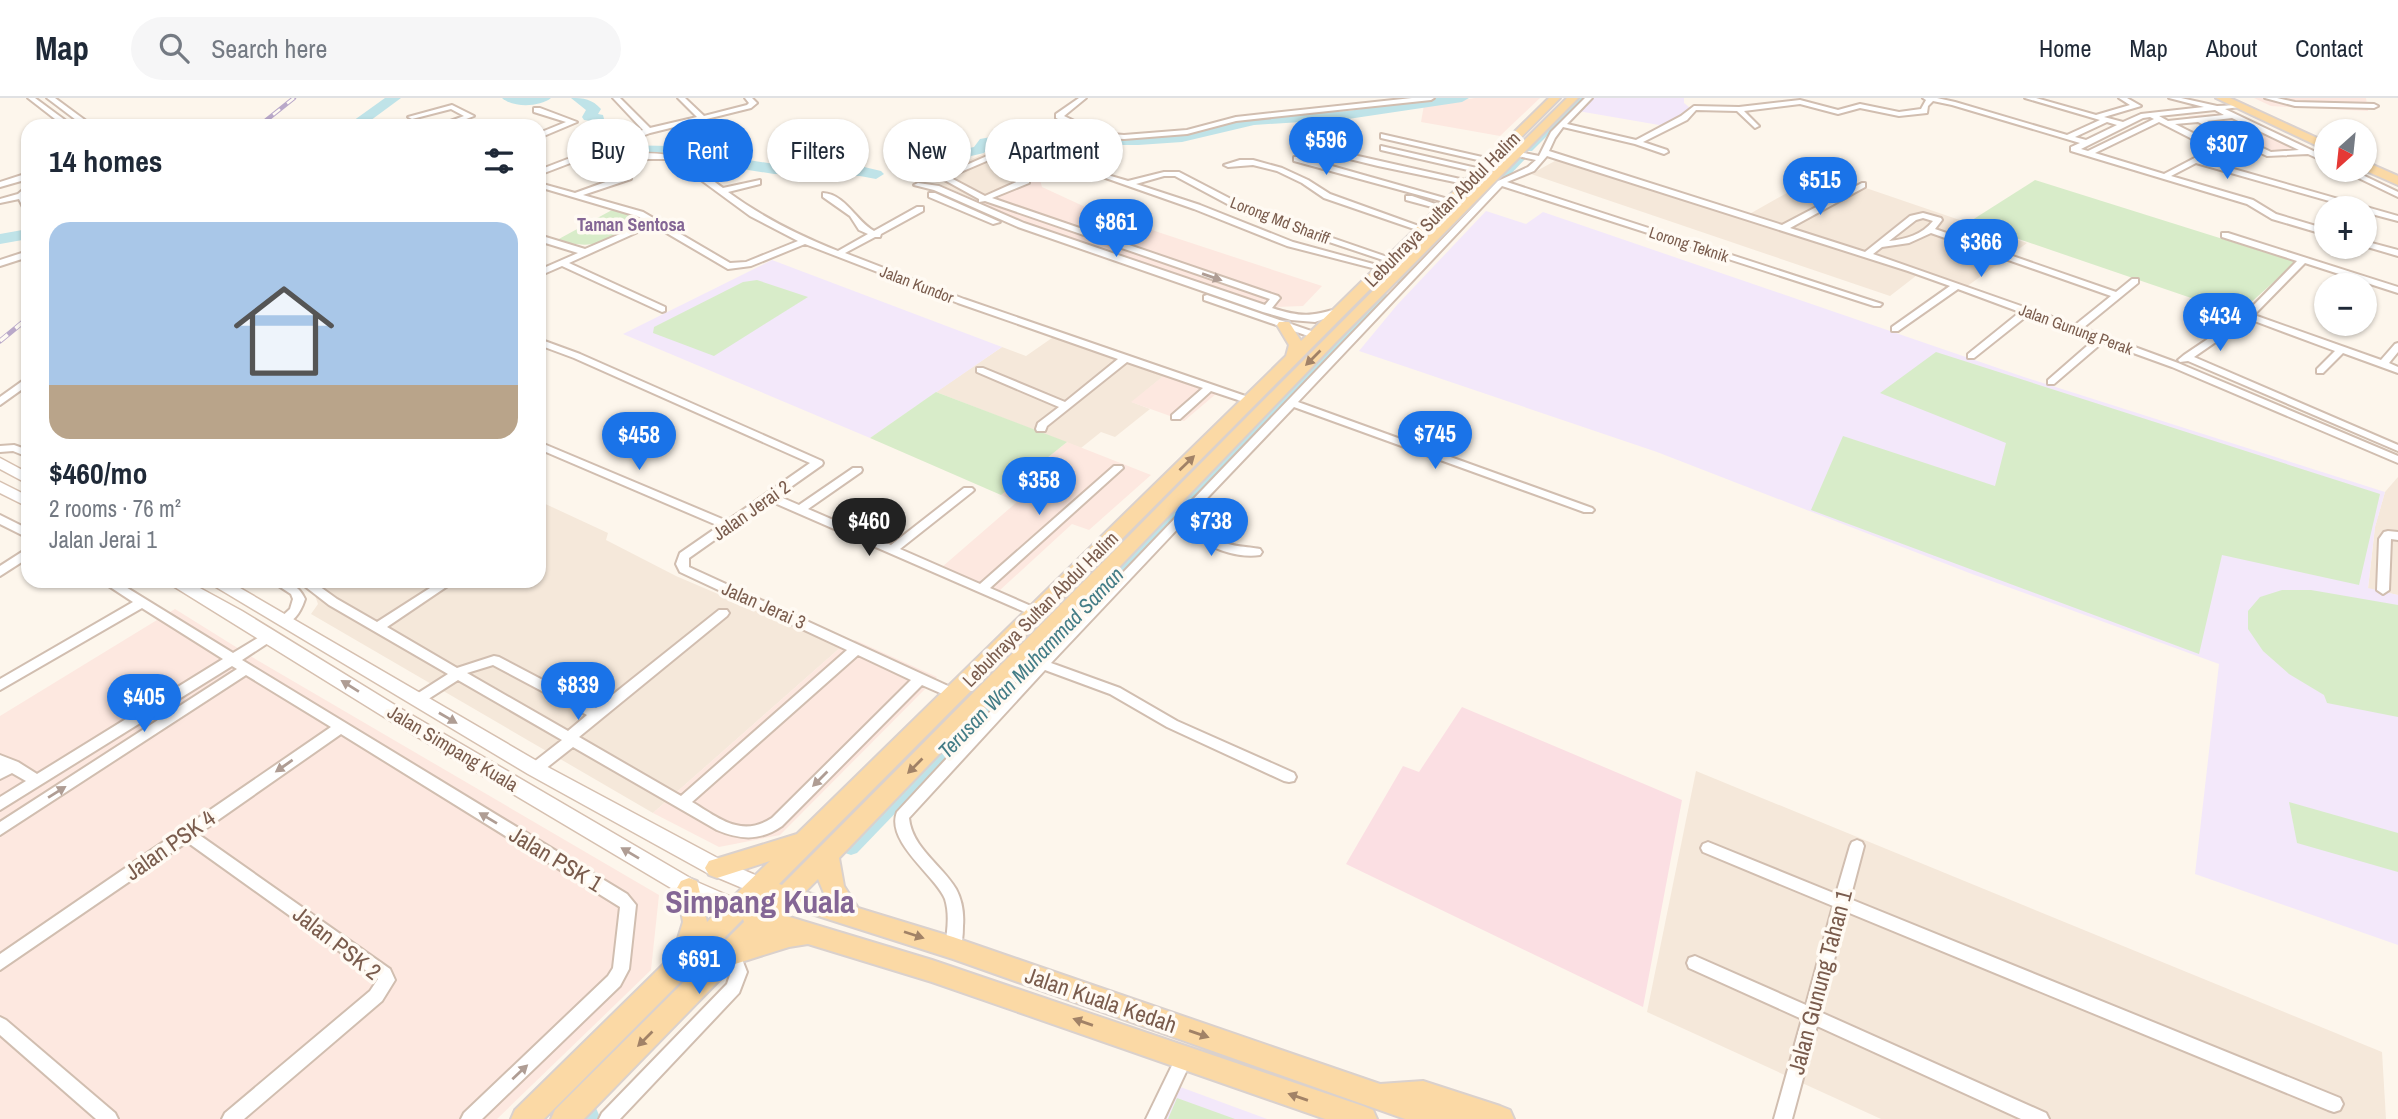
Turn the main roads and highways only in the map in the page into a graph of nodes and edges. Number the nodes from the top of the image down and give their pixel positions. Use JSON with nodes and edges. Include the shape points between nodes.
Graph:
{"nodes":[{"id":1,"x":1555,"y":98,"type":"edge"},
{"id":2,"x":1573,"y":98,"type":"edge"},
{"id":3,"x":2218,"y":103,"type":"edge"},
{"id":4,"x":2236,"y":107,"type":"edge"},
{"id":5,"x":2314,"y":135,"type":"edge"},
{"id":6,"x":2314,"y":142,"type":"edge"},
{"id":7,"x":1510,"y":152,"type":"junction"},
{"id":8,"x":2377,"y":168,"type":"edge"},
{"id":9,"x":2377,"y":172,"type":"edge"},
{"id":10,"x":2396,"y":183,"type":"edge"},
{"id":11,"x":1284,"y":325,"type":"road end"},
{"id":12,"x":1293,"y":356,"type":"junction"},
{"id":13,"x":0,"y":463,"type":"edge"},
{"id":14,"x":21,"y":475,"type":"edge"},
{"id":15,"x":0,"y":487,"type":"edge"},
{"id":16,"x":21,"y":498,"type":"edge"},
{"id":17,"x":187,"y":588,"type":"edge"},
{"id":18,"x":228,"y":588,"type":"edge"},
{"id":19,"x":807,"y":838,"type":"junction"},
{"id":20,"x":827,"y":854,"type":"junction"},
{"id":21,"x":717,"y":868,"type":"junction"},
{"id":22,"x":759,"y":886,"type":"junction"},
{"id":23,"x":689,"y":888,"type":"junction"},
{"id":24,"x":784,"y":896,"type":"junction"},
{"id":25,"x":737,"y":910,"type":"junction"},
{"id":26,"x":849,"y":915,"type":"junction"},
{"id":27,"x":762,"y":920,"type":"junction"},
{"id":28,"x":816,"y":935,"type":"junction"},
{"id":29,"x":728,"y":956,"type":"junction"},
{"id":30,"x":680,"y":966,"type":"junction"},
{"id":31,"x":1368,"y":1107,"type":"edge"},
{"id":32,"x":524,"y":1119,"type":"edge"},
{"id":33,"x":565,"y":1119,"type":"edge"},
{"id":34,"x":1442,"y":1119,"type":"edge"},
{"id":35,"x":1500,"y":1119,"type":"edge"}],
"edges":[{"from":1,"to":7,"type":"main road","name":"Lebuhraya Sultan Abdul Halim"},
{"from":2,"to":7,"type":"main road","name":"Lebuhraya Sultan Abdul Halim"},
{"from":3,"to":4,"type":"main road"},
{"from":4,"to":5,"type":"main road"},
{"from":4,"to":6,"type":"main road"},
{"from":7,"to":12,"type":"main road","name":"Lebuhraya Sultan Abdul Halim","via":[[1480,172]]},
{"from":7,"to":20,"type":"main road","name":"Lebuhraya Sultan Abdul Halim","one_way":true,"via":[[1392,289]]},
{"from":8,"to":10,"type":"main road"},
{"from":9,"to":10,"type":"main road"},
{"from":11,"to":12,"type":"main road","via":[[1296,345]]},
{"from":19,"to":12,"type":"main road","name":"Lebuhraya Sultan Abdul Halim","one_way":true},
{"from":13,"to":14,"type":"main road"},
{"from":15,"to":16,"type":"main road"},
{"from":23,"to":17,"type":"main road","name":"Jalan Simpang Kuala","one_way":true},
{"from":18,"to":21,"type":"main road","name":"Jalan Simpang Kuala","one_way":true,"via":[[535,769]]},
{"from":19,"to":21,"type":"main road"},
{"from":19,"to":22,"type":"main road","name":"Lebuhraya Sultan Abdul Halim"},
{"from":20,"to":24,"type":"main road","name":"Lebuhraya Sultan Abdul Halim"},
{"from":20,"to":26,"type":"main road","via":[[829,880]]},
{"from":21,"to":22,"type":"main road","name":"Jalan Simpang Kuala"},
{"from":22,"to":24,"type":"main road","name":"Jalan Kuala Kedah"},
{"from":22,"to":25,"type":"main road","name":"Lebuhraya Sultan Abdul Halim"},
{"from":23,"to":25,"type":"main road","name":"Jalan Simpang Kuala"},
{"from":23,"to":30,"type":"main road","via":[[697,912],[695,937]]},
{"from":24,"to":26,"type":"main road","name":"Jalan Kuala Kedah"},
{"from":24,"to":27,"type":"main road","name":"Lebuhraya Sultan Abdul Halim"},
{"from":25,"to":27,"type":"main road","name":"Jalan Kuala Kedah"},
{"from":25,"to":30,"type":"main road","name":"Lebuhraya Sultan Abdul Halim"},
{"from":26,"to":31,"type":"main road","name":"Jalan Kuala Kedah","one_way":true,"via":[[953,947]]},
{"from":27,"to":28,"type":"main road","name":"Jalan Kuala Kedah"},
{"from":27,"to":29,"type":"main road","name":"Lebuhraya Sultan Abdul Halim"},
{"from":28,"to":29,"type":"main road","via":[[789,936]]},
{"from":31,"to":28,"type":"main road","name":"Jalan Kuala Kedah","one_way":true,"via":[[1185,1058]]},
{"from":29,"to":33,"type":"main road","name":"Lebuhraya Sultan Abdul Halim","one_way":true},
{"from":30,"to":32,"type":"main road","name":"Lebuhraya Sultan Abdul Halim"},
{"from":31,"to":34,"type":"main road","name":"Jalan Kuala Kedah"},
{"from":31,"to":35,"type":"main road","via":[[1423,1094]]}]}
